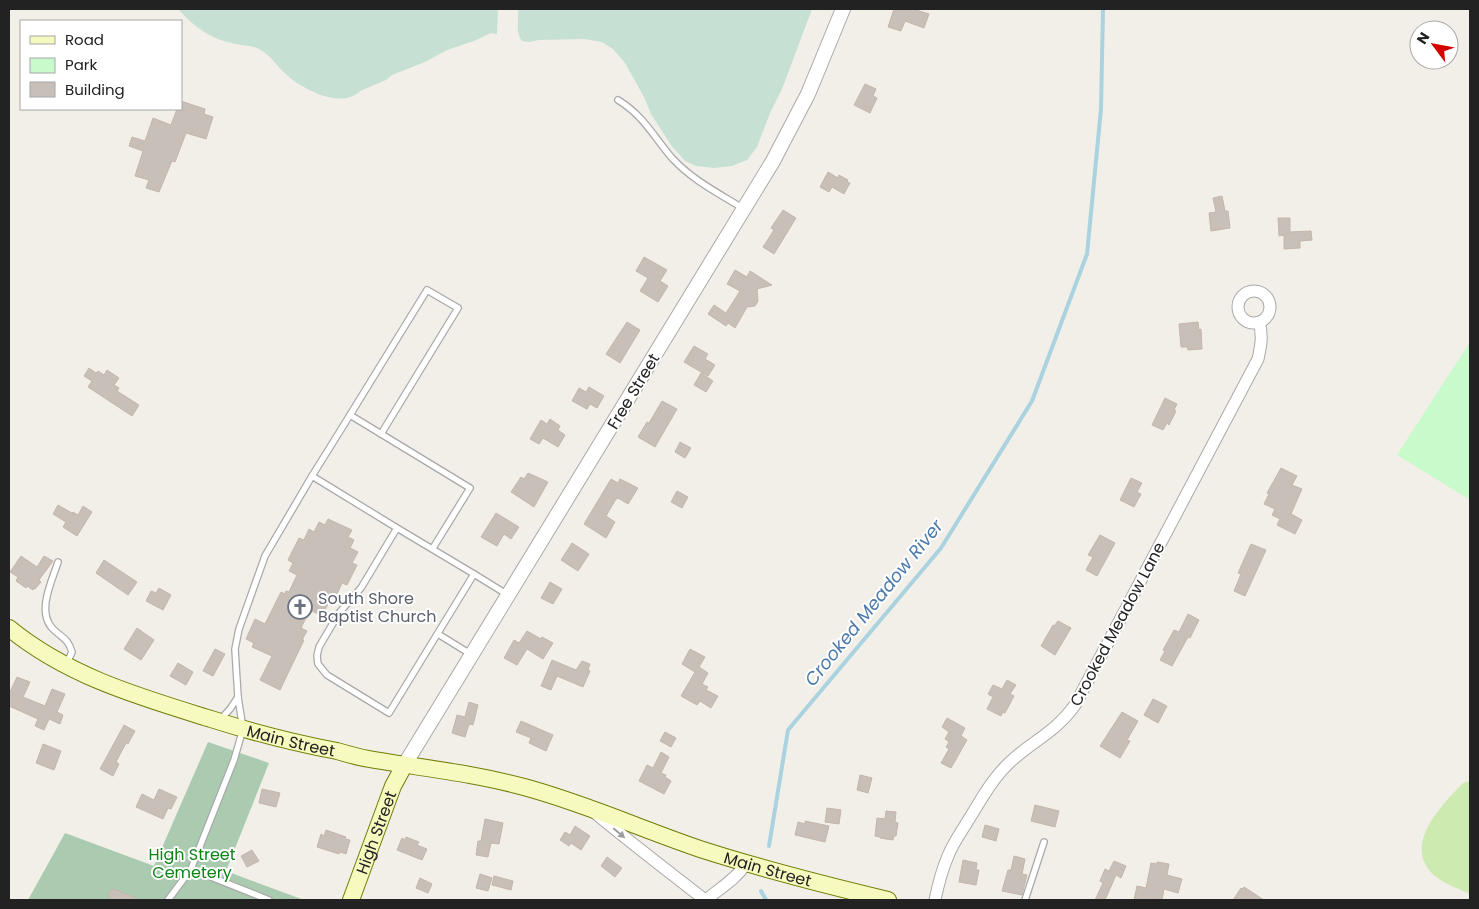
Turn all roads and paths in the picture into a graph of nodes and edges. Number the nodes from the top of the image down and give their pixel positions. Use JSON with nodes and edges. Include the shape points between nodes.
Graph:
{"nodes":[{"id":1,"x":843,"y":9,"type":"edge"},
{"id":2,"x":618,"y":100,"type":"dead end"},
{"id":3,"x":744,"y":209,"type":"junction"},
{"id":4,"x":1259,"y":322,"type":"dead end"},
{"id":5,"x":350,"y":415,"type":"junction"},
{"id":6,"x":381,"y":434,"type":"junction"},
{"id":7,"x":312,"y":476,"type":"junction"},
{"id":8,"x":397,"y":528,"type":"junction"},
{"id":9,"x":432,"y":548,"type":"junction"},
{"id":10,"x":58,"y":562,"type":"dead end"},
{"id":11,"x":474,"y":574,"type":"junction"},
{"id":12,"x":508,"y":595,"type":"junction"},
{"id":13,"x":9,"y":628,"type":"edge"},
{"id":14,"x":438,"y":634,"type":"junction"},
{"id":15,"x":472,"y":655,"type":"junction"},
{"id":16,"x":66,"y":665,"type":"junction"},
{"id":17,"x":238,"y":697,"type":"junction"},
{"id":18,"x":218,"y":722,"type":"junction"},
{"id":19,"x":243,"y":729,"type":"junction"},
{"id":20,"x":405,"y":764,"type":"junction"},
{"id":21,"x":589,"y":808,"type":"junction"},
{"id":22,"x":649,"y":831,"type":"junction"},
{"id":23,"x":1044,"y":842,"type":"dead end"},
{"id":24,"x":650,"y":856,"type":"junction"},
{"id":25,"x":746,"y":864,"type":"junction"},
{"id":26,"x":190,"y":869,"type":"junction"},
{"id":27,"x":168,"y":900,"type":"edge"},
{"id":28,"x":269,"y":900,"type":"edge"},
{"id":29,"x":351,"y":900,"type":"edge"},
{"id":30,"x":705,"y":900,"type":"edge"},
{"id":31,"x":888,"y":900,"type":"edge"},
{"id":32,"x":935,"y":900,"type":"edge"},
{"id":33,"x":1025,"y":900,"type":"edge"}],
"edges":[{"from":1,"to":3,"type":"street","name":"Free Street","via":[[808,94]]},
{"from":2,"to":3,"type":"lane","via":[[643,120],[688,174]]},
{"from":3,"to":12,"type":"street","name":"Free Street"},
{"from":4,"to":32,"type":"street","name":"Crooked Meadow Lane","via":[[1262,334],[1258,359],[1075,705],[1065,719],[1022,751],[996,778],[948,855]]},
{"from":5,"to":6,"type":"lane"},
{"from":5,"to":6,"type":"lane","via":[[427,290],[458,308]]},
{"from":5,"to":7,"type":"lane"},
{"from":6,"to":9,"type":"lane","via":[[470,488]]},
{"from":7,"to":8,"type":"lane"},
{"from":7,"to":17,"type":"lane","via":[[265,556],[239,629],[235,648]]},
{"from":8,"to":9,"type":"lane"},
{"from":8,"to":14,"type":"lane","via":[[361,588],[339,613],[323,640],[317,656],[318,664],[327,676],[389,713]]},
{"from":9,"to":11,"type":"lane"},
{"from":10,"to":16,"type":"lane","via":[[46,600],[46,617],[52,628],[70,642],[72,652]]},
{"from":11,"to":12,"type":"lane"},
{"from":11,"to":14,"type":"lane"},
{"from":12,"to":15,"type":"street","name":"Free Street"},
{"from":13,"to":16,"type":"main road","name":"Main Street"},
{"from":14,"to":15,"type":"lane"},
{"from":15,"to":20,"type":"street","name":"Free Street"},
{"from":16,"to":18,"type":"main road","name":"Main Street","via":[[128,693]]},
{"from":17,"to":18,"type":"lane"},
{"from":17,"to":19,"type":"lane"},
{"from":18,"to":19,"type":"main road","name":"Main Street"},
{"from":19,"to":20,"type":"main road","name":"Main Street","via":[[301,745]]},
{"from":19,"to":26,"type":"lane","via":[[234,760]]},
{"from":20,"to":21,"type":"main road","name":"Main Street","via":[[521,786]]},
{"from":20,"to":29,"type":"main road","name":"High Street","via":[[393,786]]},
{"from":21,"to":22,"type":"main road","name":"Main Street"},
{"from":21,"to":24,"type":"street","name":"Main Street","one_way":true},
{"from":22,"to":24,"type":"street","via":[[646,849]]},
{"from":22,"to":25,"type":"main road","name":"Main Street"},
{"from":23,"to":33,"type":"lane"},
{"from":24,"to":30,"type":"street","name":"Main Street"},
{"from":25,"to":30,"type":"street","via":[[730,883]]},
{"from":25,"to":31,"type":"main road","name":"Main Street"},
{"from":26,"to":27,"type":"lane"},
{"from":26,"to":28,"type":"lane"}]}
